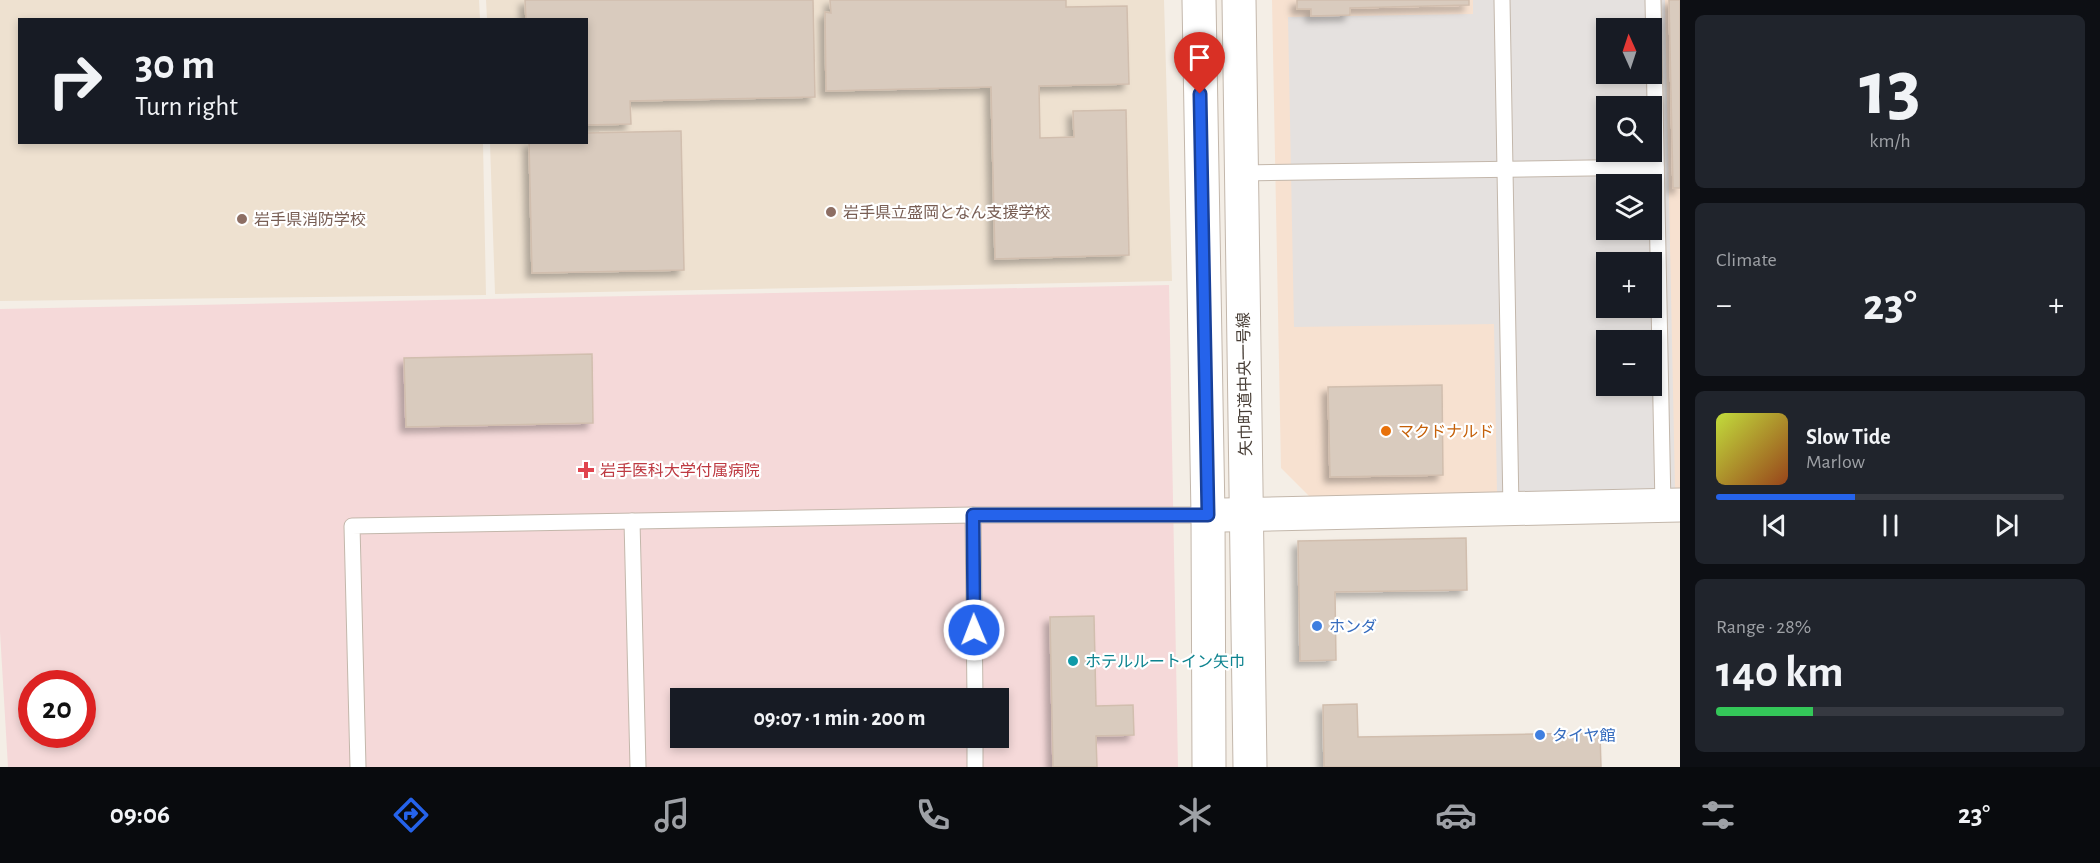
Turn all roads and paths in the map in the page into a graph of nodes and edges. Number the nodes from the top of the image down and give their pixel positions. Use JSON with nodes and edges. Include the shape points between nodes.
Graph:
{"nodes":[{"id":1,"x":1199,"y":0,"type":"edge"},
{"id":2,"x":1239,"y":0,"type":"edge"},
{"id":3,"x":1502,"y":0,"type":"edge"},
{"id":4,"x":1653,"y":0,"type":"edge"},
{"id":5,"x":1656,"y":167,"type":"junction"},
{"id":6,"x":1506,"y":169,"type":"junction"},
{"id":7,"x":1242,"y":173,"type":"junction"},
{"id":8,"x":1671,"y":506,"type":"edge"},
{"id":9,"x":1511,"y":509,"type":"junction"},
{"id":10,"x":1246,"y":514,"type":"junction"},
{"id":11,"x":973,"y":515,"type":"junction"},
{"id":12,"x":1208,"y":515,"type":"junction"},
{"id":13,"x":632,"y":521,"type":"junction"},
{"id":14,"x":975,"y":688,"type":"edge"},
{"id":15,"x":975,"y":748,"type":"edge"},
{"id":16,"x":358,"y":767,"type":"edge"},
{"id":17,"x":638,"y":767,"type":"edge"},
{"id":18,"x":975,"y":767,"type":"edge"},
{"id":19,"x":1209,"y":767,"type":"edge"},
{"id":20,"x":1250,"y":767,"type":"edge"}],
"edges":[{"from":1,"to":12,"type":"street"},
{"from":2,"to":7,"type":"street","name":"矢巾町道中央一号線"},
{"from":3,"to":6,"type":"lane"},
{"from":4,"to":5,"type":"lane"},
{"from":5,"to":6,"type":"lane"},
{"from":5,"to":8,"type":"lane"},
{"from":6,"to":7,"type":"lane"},
{"from":6,"to":9,"type":"lane"},
{"from":7,"to":10,"type":"street","name":"矢巾町道中央一号線"},
{"from":8,"to":9,"type":"street"},
{"from":9,"to":10,"type":"street"},
{"from":10,"to":12,"type":"street"},
{"from":10,"to":20,"type":"street","name":"矢巾町道中央一号線"},
{"from":11,"to":12,"type":"lane"},
{"from":11,"to":13,"type":"lane"},
{"from":11,"to":14,"type":"lane"},
{"from":12,"to":19,"type":"street"},
{"from":13,"to":16,"type":"lane","via":[[352,526]]},
{"from":13,"to":17,"type":"lane"},
{"from":15,"to":18,"type":"lane"}]}
